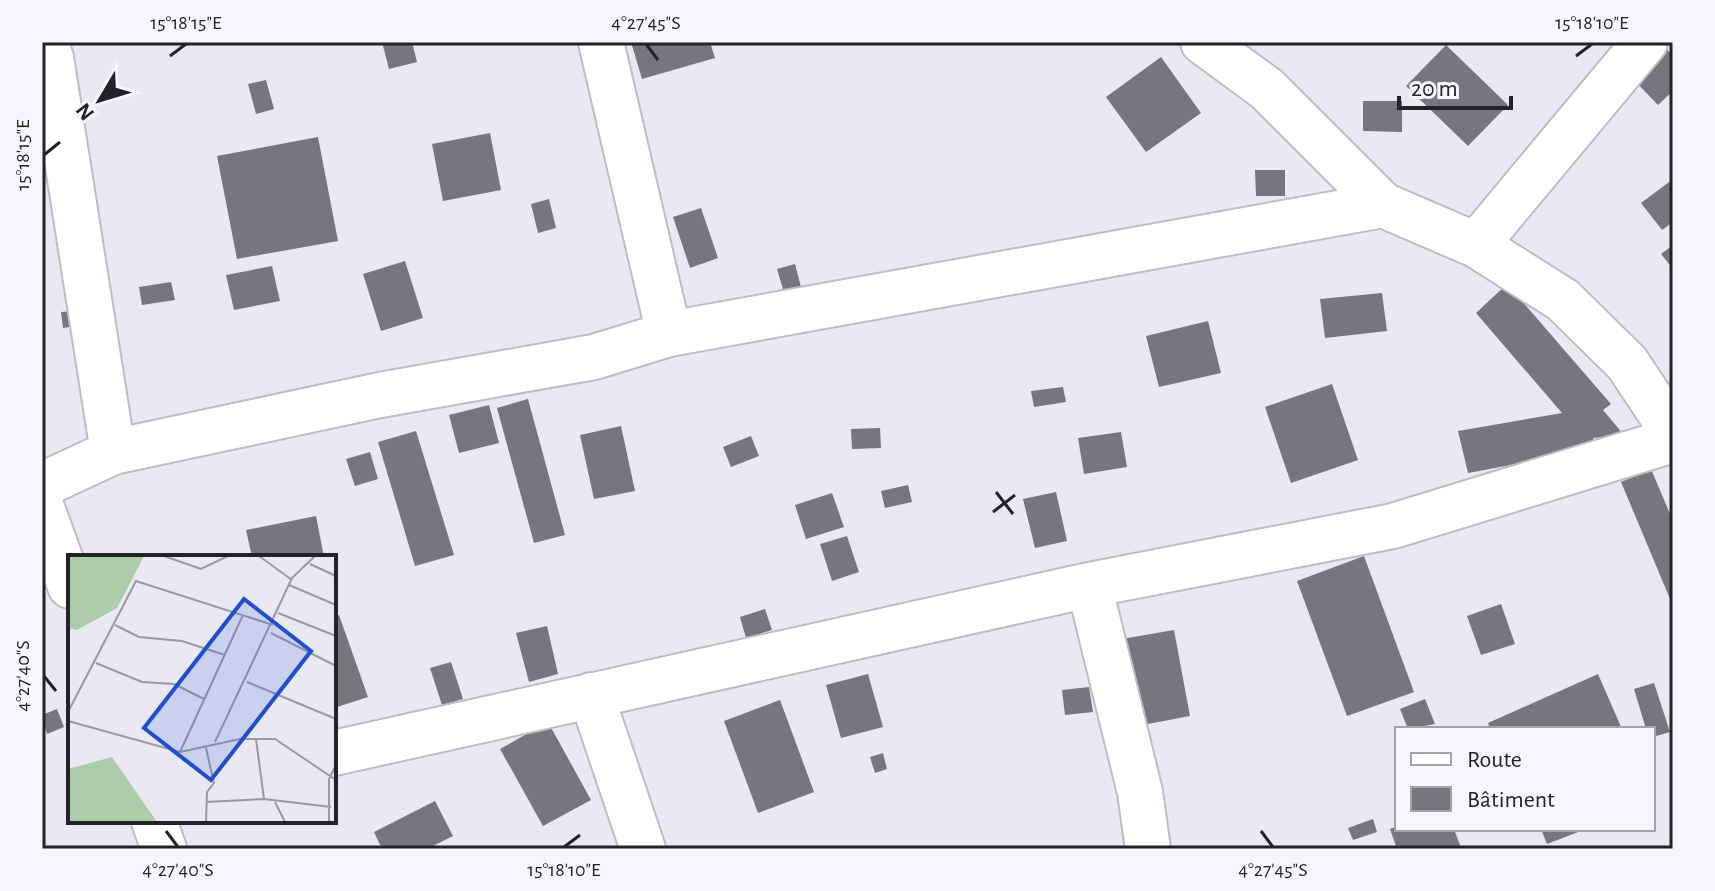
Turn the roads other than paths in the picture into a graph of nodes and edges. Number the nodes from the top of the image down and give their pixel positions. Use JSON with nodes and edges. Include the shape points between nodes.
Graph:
{"nodes":[{"id":1,"x":45,"y":42,"type":"edge"},
{"id":2,"x":601,"y":42,"type":"edge"},
{"id":3,"x":1203,"y":42,"type":"edge"},
{"id":4,"x":1645,"y":42,"type":"edge"},
{"id":5,"x":1383,"y":205,"type":"junction"},
{"id":6,"x":1476,"y":245,"type":"junction"},
{"id":7,"x":669,"y":334,"type":"junction"},
{"id":8,"x":1673,"y":432,"type":"edge"},
{"id":9,"x":1673,"y":440,"type":"edge"},
{"id":10,"x":113,"y":452,"type":"junction"},
{"id":11,"x":42,"y":485,"type":"edge"},
{"id":12,"x":42,"y":508,"type":"edge"},
{"id":13,"x":68,"y":580,"type":"edge"},
{"id":14,"x":1089,"y":585,"type":"junction"},
{"id":15,"x":591,"y":695,"type":"junction"},
{"id":16,"x":336,"y":753,"type":"edge"},
{"id":17,"x":155,"y":823,"type":"edge"},
{"id":18,"x":164,"y":849,"type":"edge"},
{"id":19,"x":643,"y":849,"type":"edge"},
{"id":20,"x":1148,"y":849,"type":"edge"}],
"edges":[{"from":1,"to":10,"type":"street"},
{"from":2,"to":7,"type":"street"},
{"from":3,"to":5,"type":"street","via":[[1267,89]]},
{"from":4,"to":6,"type":"street"},
{"from":5,"to":6,"type":"street"},
{"from":5,"to":7,"type":"street"},
{"from":6,"to":8,"type":"street","via":[[1563,300],[1627,363]]},
{"from":7,"to":10,"type":"street","via":[[594,357],[380,395]]},
{"from":9,"to":14,"type":"street","via":[[1393,526]]},
{"from":10,"to":11,"type":"street"},
{"from":12,"to":13,"type":"street"},
{"from":14,"to":15,"type":"street"},
{"from":14,"to":20,"type":"street","via":[[1140,792]]},
{"from":15,"to":16,"type":"street"},
{"from":15,"to":19,"type":"street"},
{"from":17,"to":18,"type":"street"}]}
